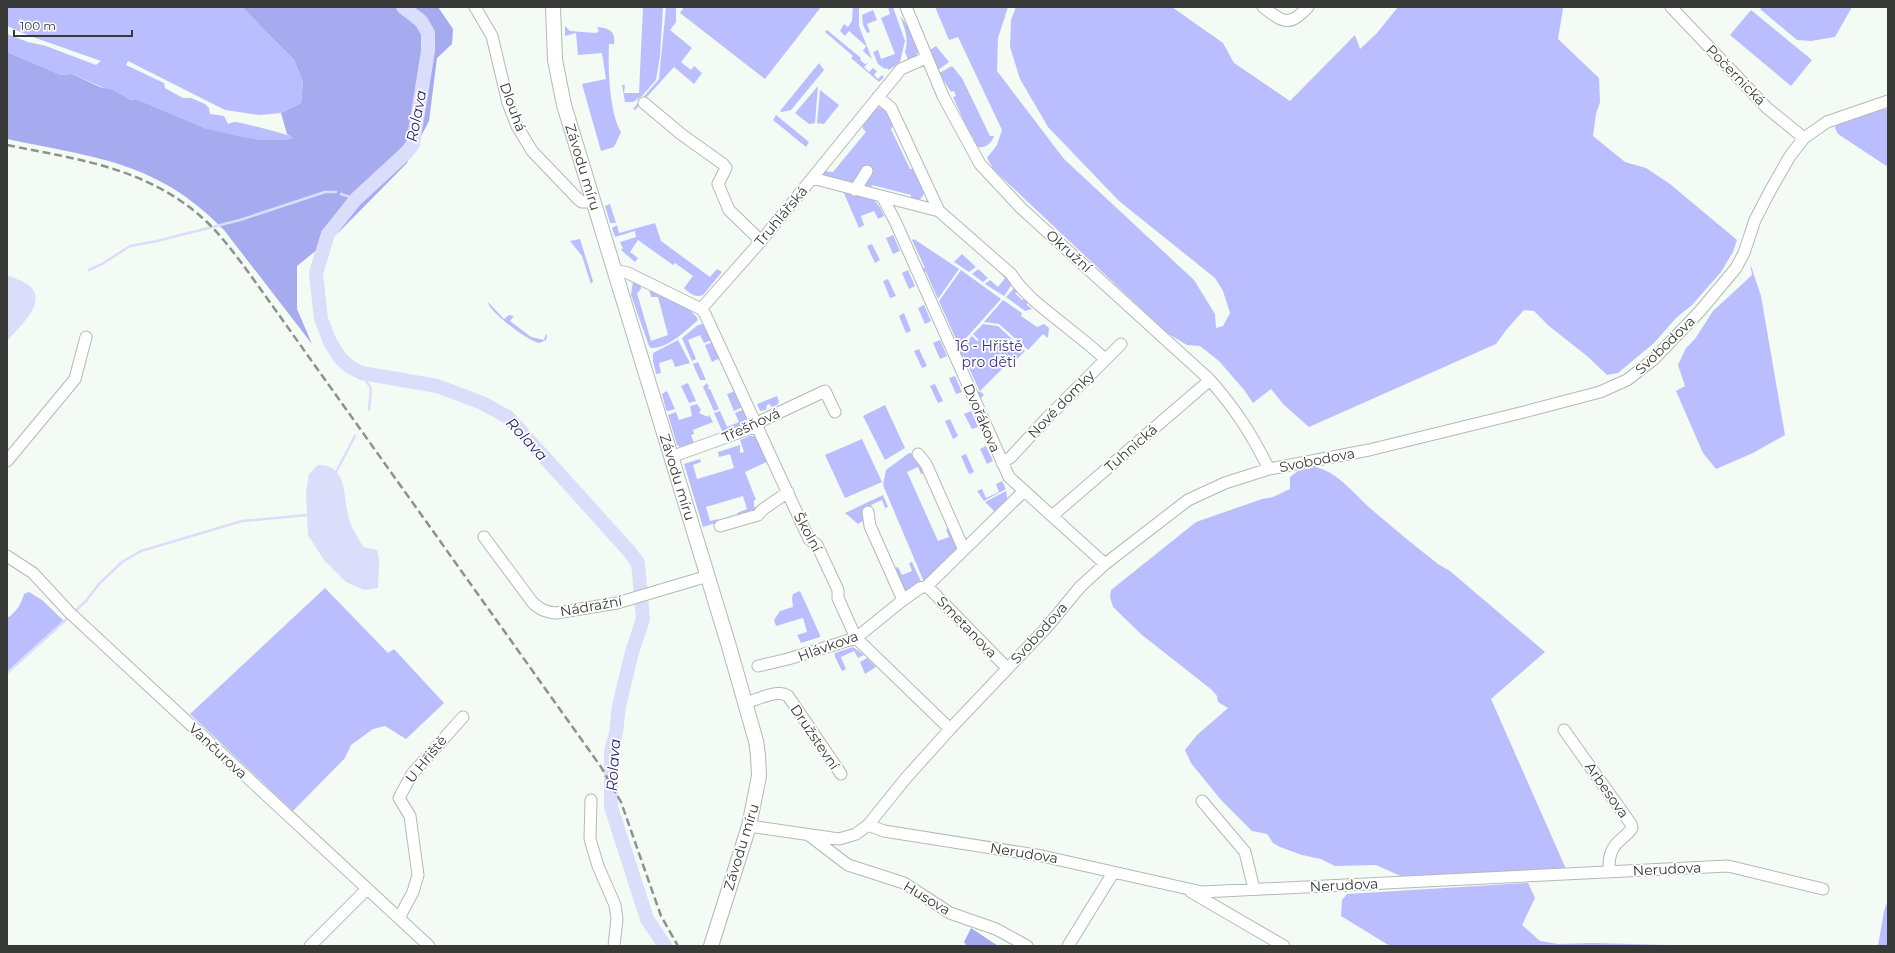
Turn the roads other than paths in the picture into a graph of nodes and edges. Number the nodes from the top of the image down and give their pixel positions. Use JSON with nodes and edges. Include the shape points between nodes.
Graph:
{"nodes":[{"id":1,"x":475,"y":7,"type":"edge"},
{"id":2,"x":553,"y":7,"type":"edge"},
{"id":3,"x":906,"y":7,"type":"edge"},
{"id":4,"x":1263,"y":7,"type":"edge"},
{"id":5,"x":1308,"y":7,"type":"edge"},
{"id":6,"x":1671,"y":7,"type":"edge"},
{"id":7,"x":926,"y":58,"type":"junction"},
{"id":8,"x":878,"y":97,"type":"junction"},
{"id":9,"x":1888,"y":101,"type":"edge"},
{"id":10,"x":644,"y":103,"type":"dead end"},
{"id":11,"x":1804,"y":138,"type":"junction"},
{"id":12,"x":867,"y":171,"type":"dead end"},
{"id":13,"x":812,"y":178,"type":"junction"},
{"id":14,"x":855,"y":190,"type":"junction"},
{"id":15,"x":929,"y":191,"type":"junction"},
{"id":16,"x":883,"y":198,"type":"junction"},
{"id":17,"x":593,"y":202,"type":"junction"},
{"id":18,"x":919,"y":206,"type":"junction"},
{"id":19,"x":938,"y":211,"type":"junction"},
{"id":20,"x":761,"y":241,"type":"junction"},
{"id":21,"x":614,"y":270,"type":"junction"},
{"id":22,"x":701,"y":309,"type":"junction"},
{"id":23,"x":86,"y":337,"type":"dead end"},
{"id":24,"x":1121,"y":344,"type":"dead end"},
{"id":25,"x":1105,"y":359,"type":"junction"},
{"id":26,"x":1210,"y":380,"type":"junction"},
{"id":27,"x":835,"y":412,"type":"dead end"},
{"id":28,"x":757,"y":426,"type":"junction"},
{"id":29,"x":918,"y":454,"type":"dead end"},
{"id":30,"x":671,"y":457,"type":"junction"},
{"id":31,"x":7,"y":461,"type":"edge"},
{"id":32,"x":1002,"y":463,"type":"junction"},
{"id":33,"x":1269,"y":469,"type":"junction"},
{"id":34,"x":1024,"y":491,"type":"junction"},
{"id":35,"x":788,"y":492,"type":"junction"},
{"id":36,"x":868,"y":512,"type":"dead end"},
{"id":37,"x":1052,"y":516,"type":"junction"},
{"id":38,"x":720,"y":526,"type":"dead end"},
{"id":39,"x":484,"y":537,"type":"dead end"},
{"id":40,"x":964,"y":550,"type":"junction"},
{"id":41,"x":7,"y":556,"type":"edge"},
{"id":42,"x":1105,"y":564,"type":"junction"},
{"id":43,"x":708,"y":576,"type":"junction"},
{"id":44,"x":927,"y":586,"type":"junction"},
{"id":45,"x":903,"y":600,"type":"junction"},
{"id":46,"x":856,"y":638,"type":"junction"},
{"id":47,"x":758,"y":666,"type":"dead end"},
{"id":48,"x":1007,"y":668,"type":"junction"},
{"id":49,"x":746,"y":703,"type":"junction"},
{"id":50,"x":462,"y":717,"type":"dead end"},
{"id":51,"x":950,"y":729,"type":"junction"},
{"id":52,"x":1564,"y":730,"type":"dead end"},
{"id":53,"x":841,"y":774,"type":"dead end"},
{"id":54,"x":591,"y":800,"type":"dead end"},
{"id":55,"x":1202,"y":801,"type":"dead end"},
{"id":56,"x":868,"y":825,"type":"junction"},
{"id":57,"x":749,"y":826,"type":"junction"},
{"id":58,"x":809,"y":835,"type":"junction"},
{"id":59,"x":1609,"y":872,"type":"junction"},
{"id":60,"x":1113,"y":873,"type":"junction"},
{"id":61,"x":1185,"y":888,"type":"junction"},
{"id":62,"x":367,"y":889,"type":"junction"},
{"id":63,"x":1254,"y":889,"type":"junction"},
{"id":64,"x":1823,"y":889,"type":"dead end"},
{"id":65,"x":399,"y":918,"type":"junction"},
{"id":66,"x":425,"y":945,"type":"edge"},
{"id":67,"x":310,"y":946,"type":"edge"},
{"id":68,"x":614,"y":946,"type":"edge"},
{"id":69,"x":711,"y":946,"type":"edge"},
{"id":70,"x":1027,"y":946,"type":"edge"},
{"id":71,"x":1068,"y":946,"type":"edge"},
{"id":72,"x":1284,"y":946,"type":"edge"}],
"edges":[{"from":1,"to":17,"type":"street","name":"Dlouhá","via":[[492,36],[508,103],[517,126],[532,151],[578,199],[582,202]]},
{"from":2,"to":17,"type":"main road","name":"Závodu míru","via":[[558,82]]},
{"from":3,"to":7,"type":"street","name":"Okružní"},
{"from":4,"to":5,"type":"street","via":[[1278,19],[1289,21],[1298,17]]},
{"from":6,"to":11,"type":"street","name":"Počernická","via":[[1767,108]]},
{"from":7,"to":8,"type":"street","name":"Truhlářská","via":[[901,69]]},
{"from":7,"to":26,"type":"street","name":"Okružní","via":[[943,96],[980,164],[1021,208]]},
{"from":8,"to":13,"type":"street","name":"Truhlářská"},
{"from":8,"to":15,"type":"street","via":[[890,108]]},
{"from":9,"to":11,"type":"street","name":"Svobodova","via":[[1827,122]]},
{"from":10,"to":20,"type":"street","via":[[723,164],[725,172],[718,184],[727,206]]},
{"from":11,"to":33,"type":"street","name":"Svobodova","via":[[1790,156],[1770,191],[1755,220],[1736,268],[1700,311],[1654,359],[1627,380],[1600,392],[1524,412],[1369,450]]},
{"from":12,"to":14,"type":"street"},
{"from":13,"to":14,"type":"street"},
{"from":13,"to":20,"type":"street","name":"Truhlářská"},
{"from":14,"to":16,"type":"street"},
{"from":15,"to":18,"type":"street"},
{"from":15,"to":19,"type":"street"},
{"from":16,"to":18,"type":"street"},
{"from":16,"to":32,"type":"street","name":"Dvořákova"},
{"from":17,"to":21,"type":"main road","name":"Závodu míru"},
{"from":18,"to":19,"type":"street"},
{"from":19,"to":25,"type":"street","via":[[1011,274],[1016,283],[1058,321]]},
{"from":20,"to":22,"type":"street","name":"Truhlářská"},
{"from":21,"to":22,"type":"street","via":[[628,273]]},
{"from":21,"to":30,"type":"main road","name":"Závodu míru"},
{"from":22,"to":28,"type":"street","name":"Školní"},
{"from":23,"to":31,"type":"street","via":[[75,379]]},
{"from":24,"to":25,"type":"street","name":"Nové domky"},
{"from":25,"to":32,"type":"street","name":"Nové domky","via":[[1011,458]]},
{"from":26,"to":33,"type":"street","name":"Okružní","via":[[1235,409]]},
{"from":26,"to":37,"type":"street","name":"Tuhnická"},
{"from":27,"to":28,"type":"street","name":"Třešňová","via":[[825,390],[763,420]]},
{"from":28,"to":30,"type":"street","name":"Třešňová"},
{"from":28,"to":35,"type":"street","name":"Školní"},
{"from":29,"to":40,"type":"street","via":[[926,464]]},
{"from":30,"to":43,"type":"main road","name":"Závodu míru"},
{"from":32,"to":34,"type":"street","name":"Dvořákova","via":[[1009,477]]},
{"from":33,"to":42,"type":"street","name":"Svobodova","via":[[1225,483],[1188,500]]},
{"from":34,"to":37,"type":"street","name":"Dvořákova"},
{"from":34,"to":40,"type":"street","name":"Hlávkova"},
{"from":35,"to":38,"type":"street","via":[[758,515]]},
{"from":35,"to":46,"type":"street","name":"Školní","via":[[838,590],[838,598]]},
{"from":36,"to":45,"type":"street","via":[[870,526]]},
{"from":37,"to":42,"type":"street","name":"Dvořákova"},
{"from":39,"to":43,"type":"street","name":"Nádražní","via":[[533,603],[540,610],[548,612],[556,613],[617,603]]},
{"from":40,"to":44,"type":"street","name":"Hlávkova"},
{"from":41,"to":62,"type":"street","name":"Vančurova","via":[[33,573],[69,612]]},
{"from":42,"to":48,"type":"street","name":"Svobodova","via":[[1080,587],[1047,627]]},
{"from":43,"to":49,"type":"main road","name":"Závodu míru"},
{"from":44,"to":45,"type":"street","name":"Hlávkova"},
{"from":44,"to":48,"type":"street","name":"Smetanova"},
{"from":45,"to":46,"type":"street","name":"Hlávkova"},
{"from":46,"to":47,"type":"street","name":"Hlávkova","via":[[788,660]]},
{"from":46,"to":51,"type":"street","name":"Školní"},
{"from":48,"to":51,"type":"street","name":"Svobodova"},
{"from":49,"to":53,"type":"street","name":"Družstevní","via":[[777,693],[788,696]]},
{"from":49,"to":57,"type":"main road","name":"Závodu míru","via":[[756,741],[759,767]]},
{"from":50,"to":65,"type":"street","name":"U Hřiště","via":[[412,774],[398,798],[410,816],[418,875],[413,892]]},
{"from":51,"to":56,"type":"street","name":"Svobodova"},
{"from":52,"to":59,"type":"street","name":"Arbesova","via":[[1631,824],[1629,833],[1614,846]]},
{"from":54,"to":68,"type":"street","via":[[590,839],[598,866],[615,905]]},
{"from":55,"to":63,"type":"street","via":[[1245,852]]},
{"from":56,"to":58,"type":"street","name":"Svobodova","via":[[846,838]]},
{"from":56,"to":60,"type":"street","name":"Nerudova","via":[[892,832],[1057,858]]},
{"from":57,"to":58,"type":"street","name":"Svobodova"},
{"from":57,"to":69,"type":"main road","name":"Závodu míru"},
{"from":58,"to":70,"type":"street","name":"Husova","via":[[848,866],[904,883],[950,913],[996,929]]},
{"from":59,"to":63,"type":"street","name":"Nerudova"},
{"from":59,"to":64,"type":"street","name":"Nerudova","via":[[1728,866]]},
{"from":60,"to":61,"type":"street","name":"Nerudova"},
{"from":60,"to":71,"type":"street"},
{"from":61,"to":63,"type":"street","name":"Nerudova","via":[[1202,892]]},
{"from":61,"to":72,"type":"street"},
{"from":62,"to":65,"type":"street","name":"Vančurova"},
{"from":62,"to":67,"type":"street"},
{"from":65,"to":66,"type":"street","name":"Vančurova"}]}
